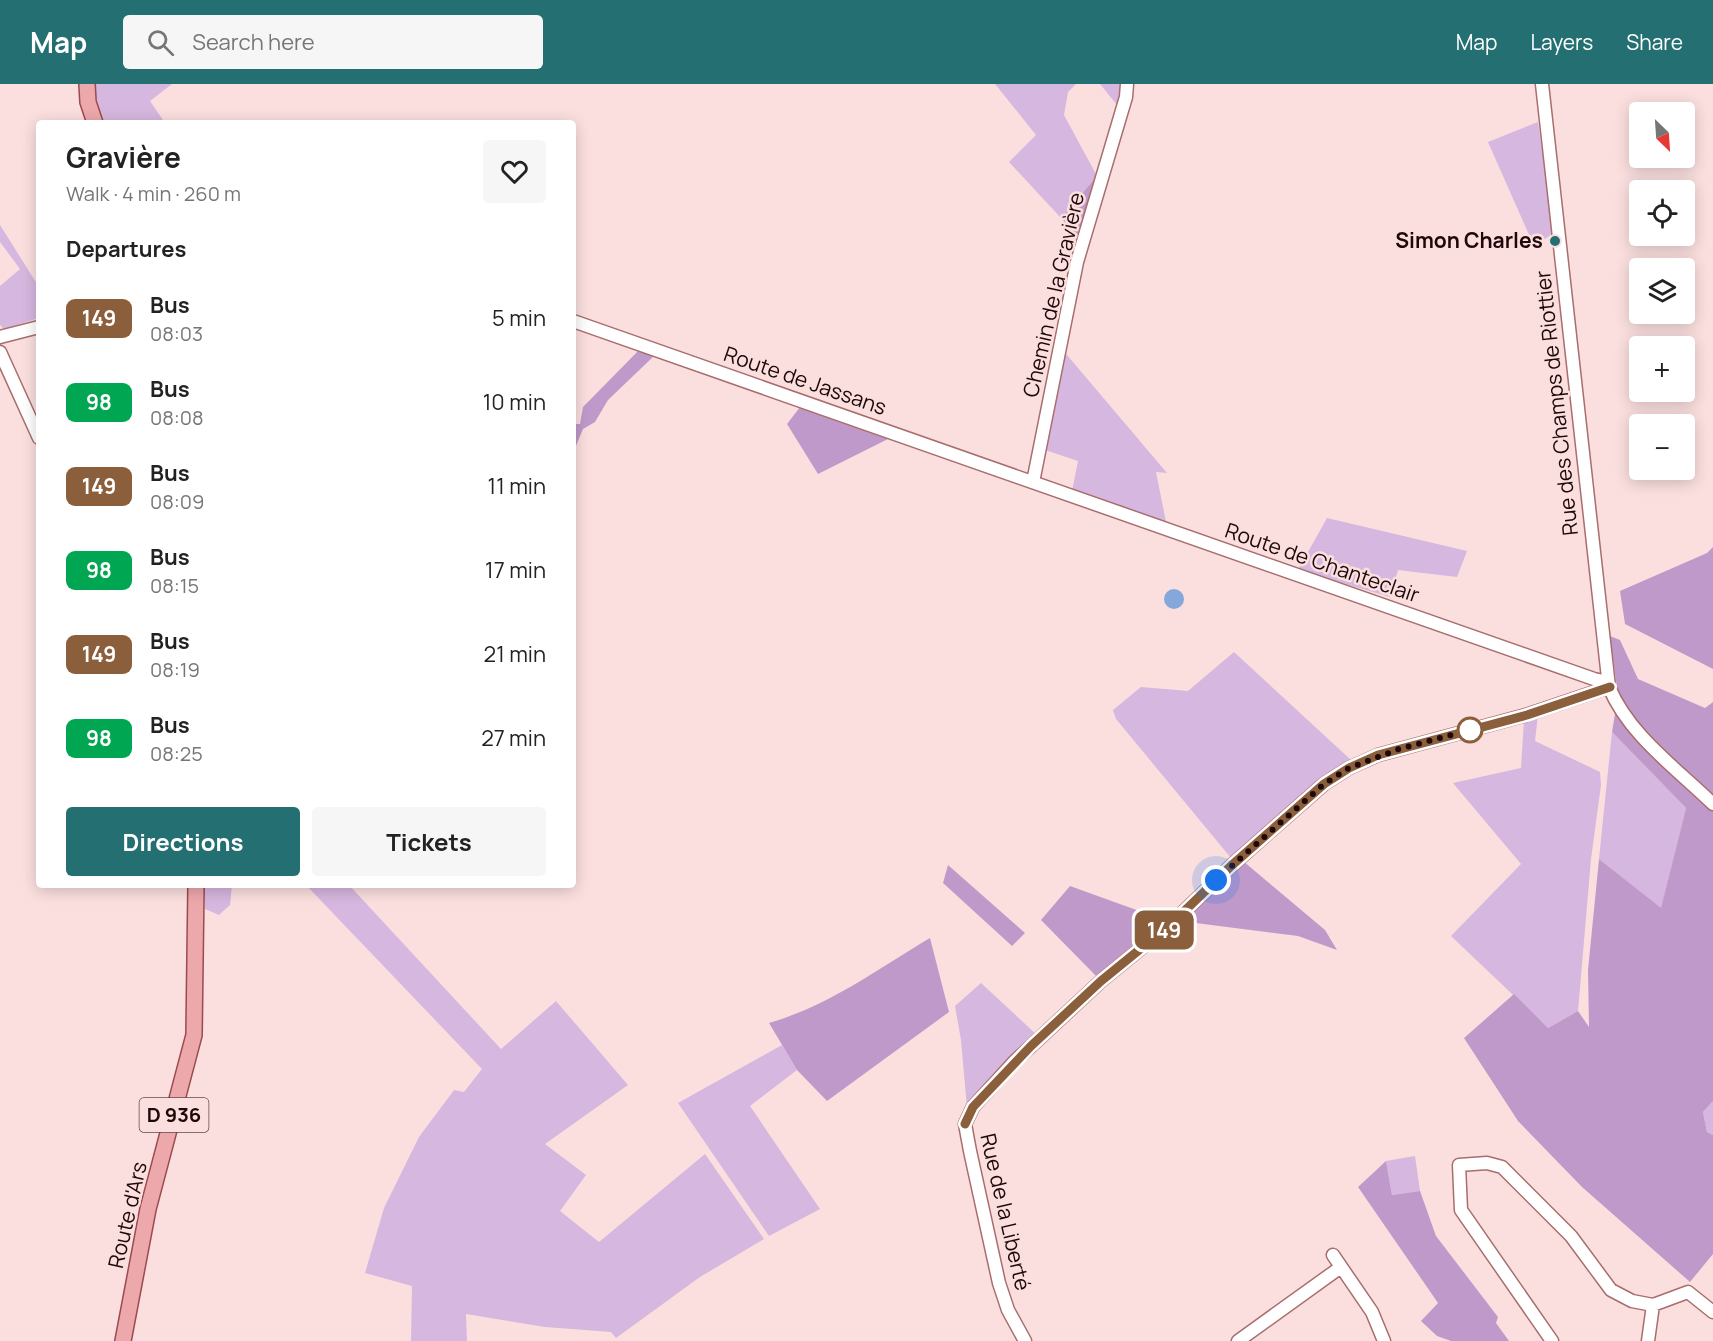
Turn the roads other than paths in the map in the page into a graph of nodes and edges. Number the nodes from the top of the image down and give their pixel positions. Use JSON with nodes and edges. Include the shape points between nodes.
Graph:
{"nodes":[{"id":1,"x":87,"y":84,"type":"edge"},
{"id":2,"x":1127,"y":84,"type":"edge"},
{"id":3,"x":1542,"y":84,"type":"edge"},
{"id":4,"x":94,"y":120,"type":"edge"},
{"id":5,"x":576,"y":322,"type":"edge"},
{"id":6,"x":36,"y":328,"type":"edge"},
{"id":7,"x":0,"y":337,"type":"edge"},
{"id":8,"x":0,"y":352,"type":"edge"},
{"id":9,"x":34,"y":409,"type":"edge"},
{"id":10,"x":1028,"y":480,"type":"junction"},
{"id":11,"x":1609,"y":684,"type":"junction"},
{"id":12,"x":1713,"y":804,"type":"edge"},
{"id":13,"x":196,"y":888,"type":"edge"},
{"id":14,"x":1333,"y":1255,"type":"dead end"},
{"id":15,"x":1341,"y":1268,"type":"junction"},
{"id":16,"x":1653,"y":1305,"type":"junction"},
{"id":17,"x":1713,"y":1312,"type":"edge"},
{"id":18,"x":123,"y":1341,"type":"edge"},
{"id":19,"x":1025,"y":1341,"type":"edge"},
{"id":20,"x":1238,"y":1341,"type":"edge"},
{"id":21,"x":1384,"y":1341,"type":"edge"},
{"id":22,"x":1552,"y":1341,"type":"edge"},
{"id":23,"x":1648,"y":1341,"type":"edge"}],
"edges":[{"from":1,"to":4,"type":"main road"},
{"from":2,"to":10,"type":"street","name":"Chemin de la Gravière","via":[[1077,262]]},
{"from":3,"to":11,"type":"street","name":"Rue des Champs de Riottier"},
{"from":5,"to":10,"type":"street","name":"Route de Jassans"},
{"from":6,"to":7,"type":"street"},
{"from":8,"to":9,"type":"street"},
{"from":10,"to":11,"type":"street","name":"Route de Chanteclair"},
{"from":11,"to":12,"type":"street","via":[[1634,728]]},
{"from":11,"to":19,"type":"street","name":"Rue de la Liberté","via":[[1527,715],[1378,755],[1332,779],[1171,924],[1101,981],[1022,1054],[973,1107],[965,1124],[999,1282],[1008,1310]]},
{"from":13,"to":18,"type":"main road","name":"Route d'Ars","number":"D 936","via":[[194,1035],[148,1209]]},
{"from":14,"to":15,"type":"street"},
{"from":15,"to":20,"type":"street"},
{"from":15,"to":21,"type":"street","via":[[1372,1312]]},
{"from":16,"to":17,"type":"street","via":[[1688,1292]]},
{"from":16,"to":22,"type":"street","via":[[1632,1301],[1611,1290],[1571,1236],[1502,1167],[1487,1163],[1459,1166],[1461,1210]]},
{"from":16,"to":23,"type":"street"}]}
